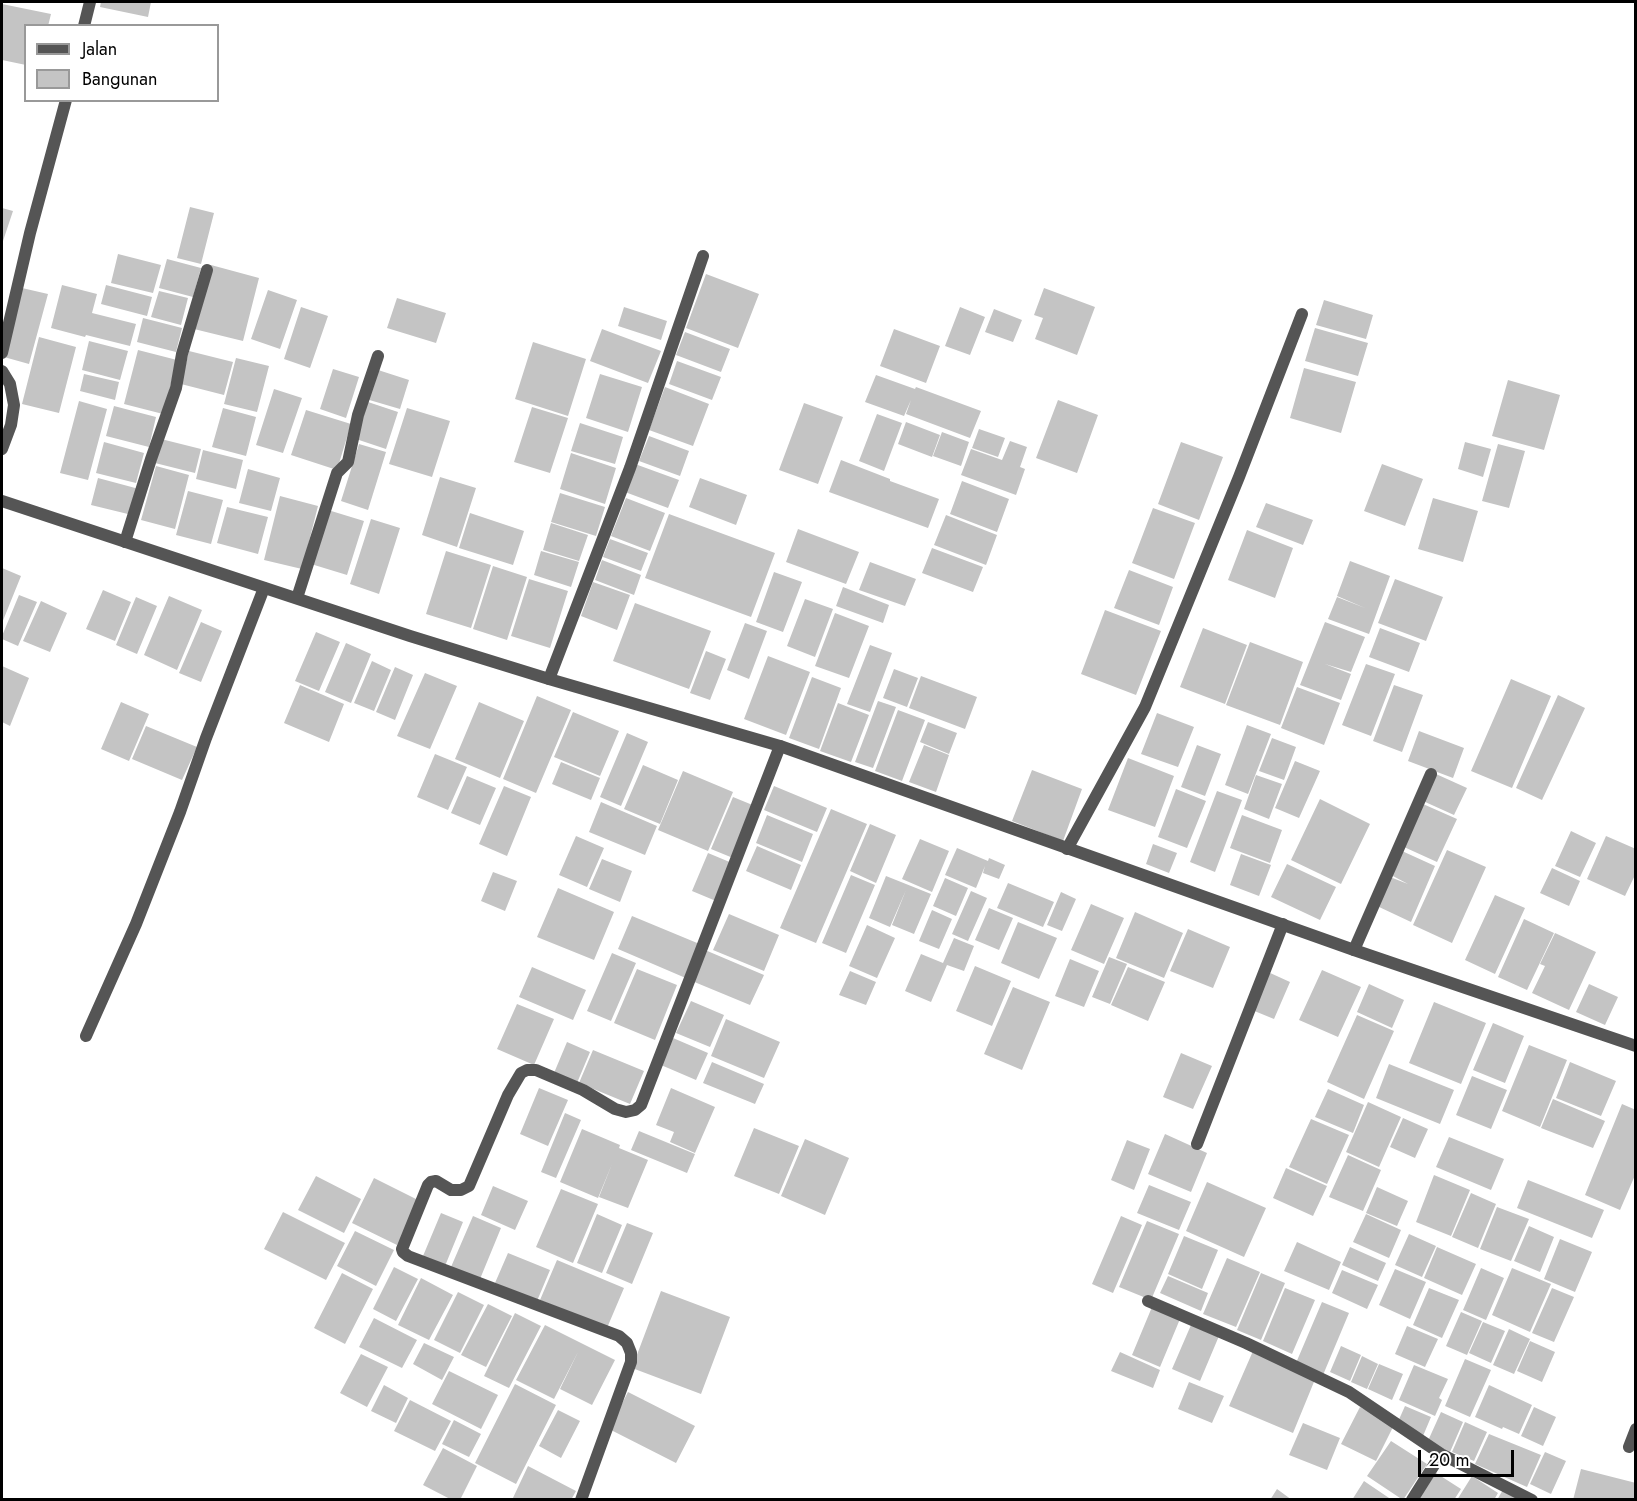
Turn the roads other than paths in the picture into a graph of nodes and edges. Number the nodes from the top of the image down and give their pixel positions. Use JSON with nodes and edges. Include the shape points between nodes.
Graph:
{"nodes":[{"id":1,"x":90,"y":2,"type":"edge"},
{"id":2,"x":84,"y":24,"type":"edge"},
{"id":3,"x":65,"y":102,"type":"edge"},
{"id":4,"x":703,"y":256,"type":"dead end"},
{"id":5,"x":207,"y":270,"type":"dead end"},
{"id":6,"x":1302,"y":314,"type":"dead end"},
{"id":7,"x":2,"y":353,"type":"edge"},
{"id":8,"x":378,"y":356,"type":"dead end"},
{"id":9,"x":2,"y":371,"type":"edge"},
{"id":10,"x":2,"y":449,"type":"edge"},
{"id":11,"x":2,"y":501,"type":"edge"},
{"id":12,"x":125,"y":542,"type":"junction"},
{"id":13,"x":264,"y":588,"type":"junction"},
{"id":14,"x":297,"y":598,"type":"junction"},
{"id":15,"x":549,"y":679,"type":"junction"},
{"id":16,"x":780,"y":746,"type":"junction"},
{"id":17,"x":1431,"y":774,"type":"dead end"},
{"id":18,"x":1066,"y":849,"type":"junction"},
{"id":19,"x":1283,"y":924,"type":"junction"},
{"id":20,"x":1354,"y":950,"type":"junction"},
{"id":21,"x":86,"y":1036,"type":"dead end"},
{"id":22,"x":1635,"y":1046,"type":"edge"},
{"id":23,"x":1197,"y":1144,"type":"dead end"},
{"id":24,"x":1148,"y":1301,"type":"dead end"},
{"id":25,"x":1635,"y":1429,"type":"edge"},
{"id":26,"x":1629,"y":1447,"type":"dead end"},
{"id":27,"x":1441,"y":1455,"type":"junction"},
{"id":28,"x":581,"y":1500,"type":"edge"},
{"id":29,"x":1412,"y":1500,"type":"edge"},
{"id":30,"x":1532,"y":1500,"type":"edge"}],
"edges":[{"from":1,"to":2,"type":"street"},
{"from":3,"to":7,"type":"street"},
{"from":4,"to":15,"type":"street","via":[[630,468]]},
{"from":5,"to":12,"type":"street","via":[[176,388]]},
{"from":6,"to":18,"type":"street","via":[[1144,707]]},
{"from":8,"to":14,"type":"street","via":[[358,415],[348,462],[337,473]]},
{"from":9,"to":10,"type":"street","via":[[10,384],[14,405]]},
{"from":11,"to":12,"type":"street"},
{"from":12,"to":13,"type":"street"},
{"from":13,"to":14,"type":"street"},
{"from":13,"to":21,"type":"street","via":[[136,924]]},
{"from":14,"to":15,"type":"street"},
{"from":15,"to":16,"type":"street"},
{"from":16,"to":18,"type":"street"},
{"from":16,"to":28,"type":"street","via":[[641,1105],[627,1112],[615,1109],[536,1070],[521,1073],[469,1186],[451,1190],[431,1182],[402,1249],[408,1256],[619,1336],[627,1343],[631,1362]]},
{"from":17,"to":20,"type":"street"},
{"from":18,"to":19,"type":"street"},
{"from":19,"to":20,"type":"street"},
{"from":19,"to":23,"type":"street"},
{"from":20,"to":22,"type":"street"},
{"from":24,"to":27,"type":"street","via":[[1246,1342],[1348,1392]]},
{"from":25,"to":26,"type":"street"},
{"from":27,"to":29,"type":"street"},
{"from":27,"to":30,"type":"street"}]}
